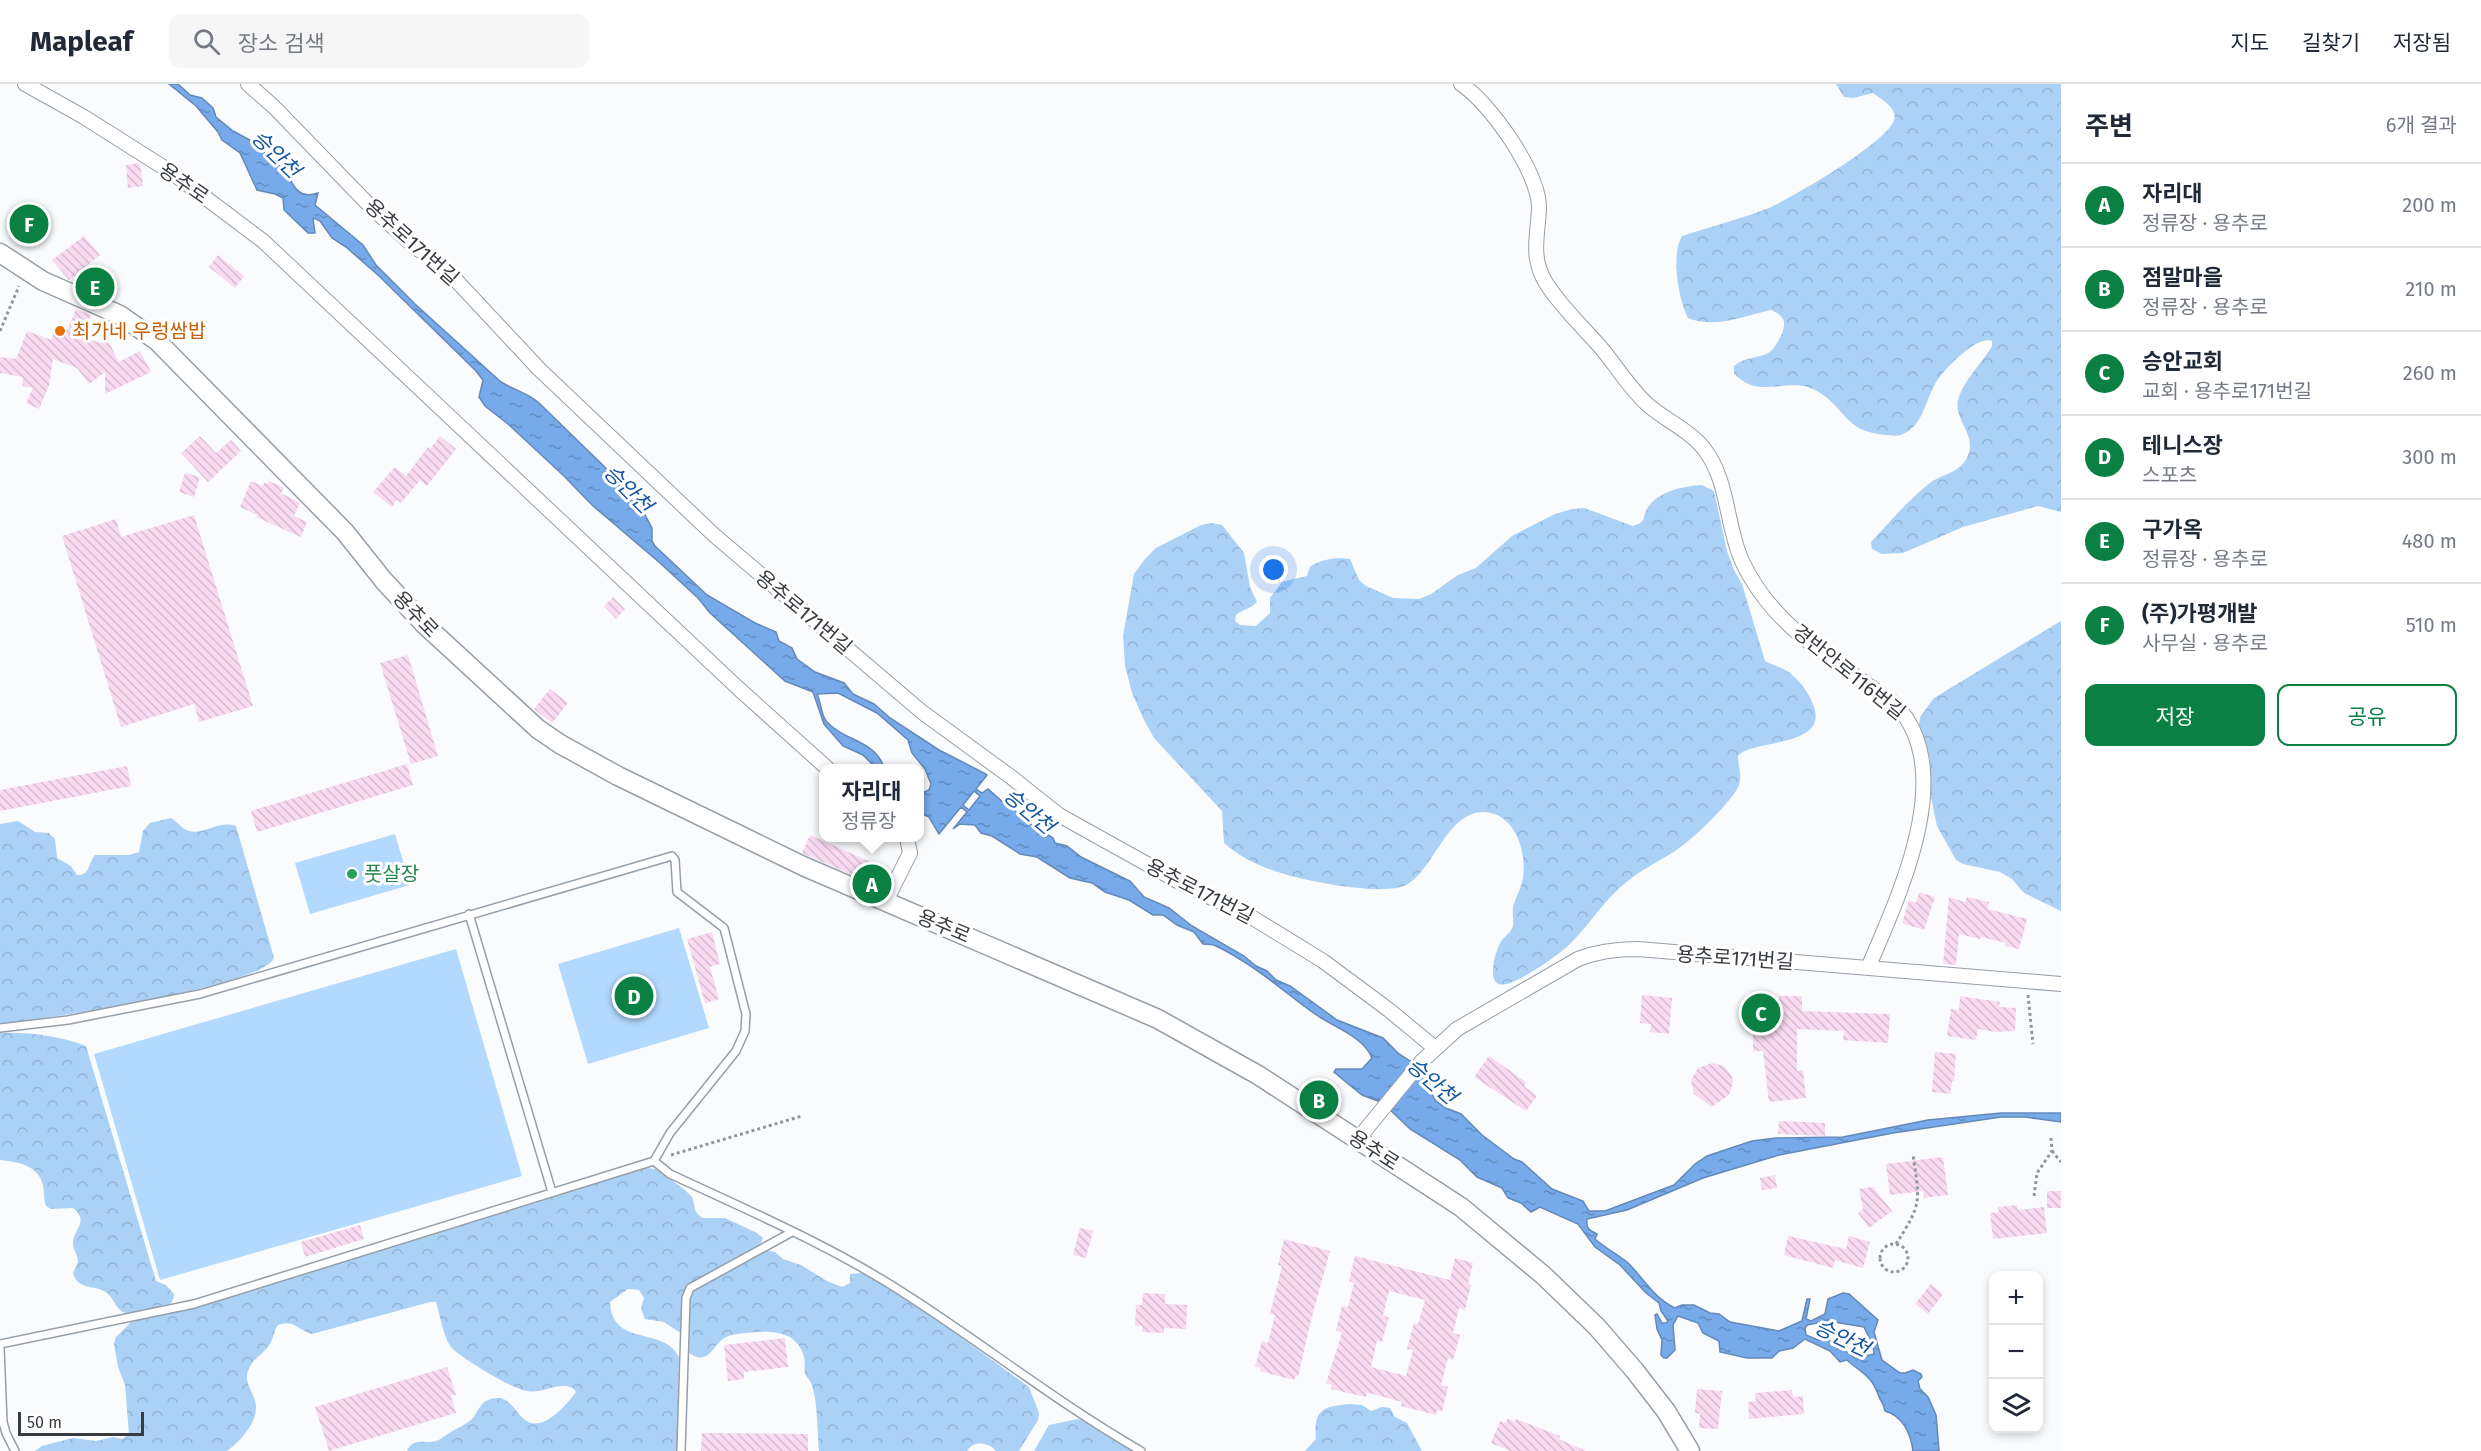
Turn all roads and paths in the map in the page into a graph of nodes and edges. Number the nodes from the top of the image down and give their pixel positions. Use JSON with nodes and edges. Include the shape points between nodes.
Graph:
{"nodes":[{"id":1,"x":25,"y":84,"type":"edge"},
{"id":2,"x":248,"y":84,"type":"edge"},
{"id":3,"x":1461,"y":84,"type":"edge"},
{"id":4,"x":0,"y":253,"type":"edge"},
{"id":5,"x":25,"y":270,"type":"junction"},
{"id":6,"x":0,"y":331,"type":"edge"},
{"id":7,"x":823,"y":764,"type":"edge"},
{"id":8,"x":908,"y":842,"type":"edge"},
{"id":9,"x":886,"y":902,"type":"junction"},
{"id":10,"x":469,"y":914,"type":"junction"},
{"id":11,"x":1868,"y":968,"type":"junction"},
{"id":12,"x":2027,"y":981,"type":"junction"},
{"id":13,"x":2061,"y":984,"type":"edge"},
{"id":14,"x":0,"y":1028,"type":"edge"},
{"id":15,"x":2033,"y":1044,"type":"dead end"},
{"id":16,"x":1434,"y":1048,"type":"junction"},
{"id":17,"x":802,"y":1116,"type":"dead end"},
{"id":18,"x":2050,"y":1138,"type":"dead end"},
{"id":19,"x":1358,"y":1139,"type":"junction"},
{"id":20,"x":2052,"y":1151,"type":"junction"},
{"id":21,"x":1913,"y":1155,"type":"dead end"},
{"id":22,"x":654,"y":1161,"type":"junction"},
{"id":23,"x":2061,"y":1162,"type":"edge"},
{"id":24,"x":552,"y":1192,"type":"junction"},
{"id":25,"x":2034,"y":1196,"type":"dead end"},
{"id":26,"x":792,"y":1232,"type":"junction"},
{"id":27,"x":1896,"y":1244,"type":"junction"},
{"id":28,"x":0,"y":1346,"type":"edge"},
{"id":29,"x":15,"y":1451,"type":"edge"},
{"id":30,"x":681,"y":1451,"type":"edge"},
{"id":31,"x":1141,"y":1451,"type":"edge"},
{"id":32,"x":1690,"y":1451,"type":"edge"}],
"edges":[{"from":1,"to":7,"type":"street","name":"용추로","via":[[174,174],[263,241]]},
{"from":2,"to":16,"type":"street","name":"용추로171번길","via":[[416,248],[439,262],[539,369],[714,535],[922,712],[1059,815],[1253,918],[1323,962]]},
{"from":3,"to":11,"type":"street","name":"경반안로116번길","via":[[1502,127],[1537,191],[1535,256],[1546,284],[1639,396],[1703,447],[1720,481],[1738,550],[1752,579],[1790,627],[1896,705],[1916,734],[1923,769],[1923,801],[1900,892]]},
{"from":4,"to":5,"type":"street","name":"용추로"},
{"from":5,"to":6,"type":"path"},
{"from":5,"to":9,"type":"street","name":"용추로","via":[[120,315],[157,341],[345,532],[425,625],[538,729],[618,776]]},
{"from":8,"to":9,"type":"street","via":[[910,853]]},
{"from":9,"to":19,"type":"street","name":"용추로","via":[[1158,1019],[1258,1075]]},
{"from":10,"to":14,"type":"lane","via":[[200,994],[68,1020]]},
{"from":10,"to":22,"type":"lane","via":[[672,856],[675,860],[677,892],[724,928],[746,1022],[736,1051],[670,1132]]},
{"from":10,"to":24,"type":"lane"},
{"from":11,"to":12,"type":"street","name":"용추로171번길"},
{"from":11,"to":16,"type":"street","name":"용추로171번길","via":[[1614,949],[1578,959],[1457,1029]]},
{"from":12,"to":13,"type":"street","name":"용추로171번길"},
{"from":12,"to":15,"type":"path"},
{"from":16,"to":19,"type":"street","name":"용추로171번길"},
{"from":17,"to":22,"type":"path"},
{"from":18,"to":20,"type":"path"},
{"from":19,"to":32,"type":"street","name":"용추로","via":[[1461,1206],[1551,1283],[1635,1371]]},
{"from":20,"to":23,"type":"path"},
{"from":20,"to":25,"type":"path","via":[[2039,1169]]},
{"from":21,"to":27,"type":"path","via":[[1919,1200],[1914,1217]]},
{"from":22,"to":24,"type":"lane"},
{"from":22,"to":26,"type":"lane","via":[[670,1174]]},
{"from":24,"to":28,"type":"lane","via":[[194,1305]]},
{"from":26,"to":30,"type":"lane","via":[[690,1288],[686,1298]]},
{"from":26,"to":31,"type":"lane","via":[[856,1264],[913,1299],[1055,1398]]},
{"from":27,"to":27,"type":"path","via":[[1884,1249],[1880,1257],[1885,1269],[1893,1272],[1902,1270],[1908,1262],[1905,1249]]},
{"from":28,"to":29,"type":"lane","via":[[3,1422]]}]}
